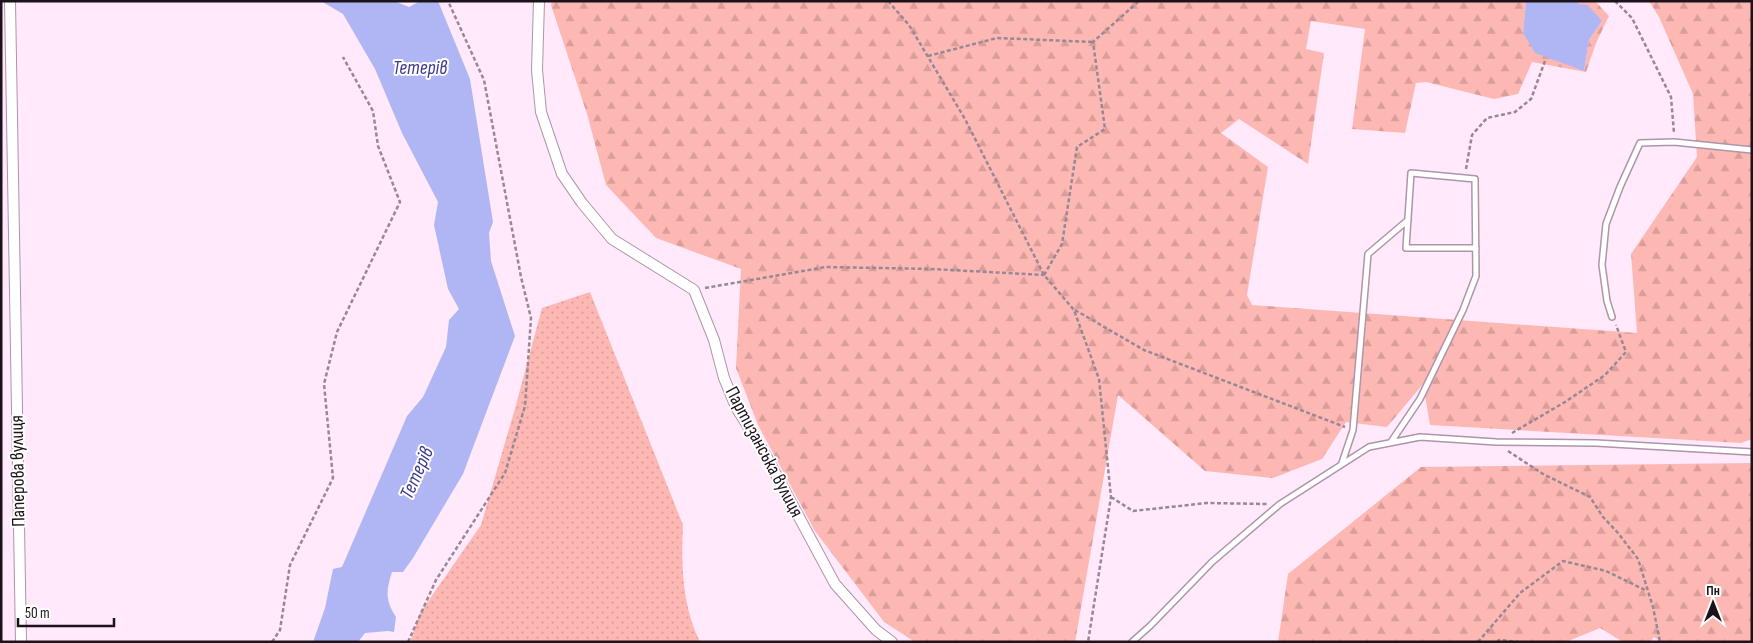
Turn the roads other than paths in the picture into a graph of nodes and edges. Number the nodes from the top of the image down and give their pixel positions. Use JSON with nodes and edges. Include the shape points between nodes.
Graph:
{"nodes":[{"id":1,"x":10,"y":1,"type":"edge"},
{"id":2,"x":539,"y":1,"type":"edge"},
{"id":3,"x":6,"y":33,"type":"edge"},
{"id":4,"x":1752,"y":150,"type":"edge"},
{"id":5,"x":1408,"y":220,"type":"junction"},
{"id":6,"x":1476,"y":248,"type":"junction"},
{"id":7,"x":1612,"y":317,"type":"road end"},
{"id":8,"x":1390,"y":443,"type":"junction"},
{"id":9,"x":1752,"y":452,"type":"edge"},
{"id":10,"x":1342,"y":464,"type":"junction"},
{"id":11,"x":21,"y":642,"type":"edge"},
{"id":12,"x":892,"y":642,"type":"edge"},
{"id":13,"x":1132,"y":642,"type":"edge"}],
"edges":[{"from":1,"to":3,"type":"street","name":"Паперова вулиця"},
{"from":2,"to":12,"type":"street","name":"Партизанська вулиця","via":[[537,70],[541,112],[562,174],[612,239],[694,290],[736,407],[764,452],[834,584],[876,630]]},
{"from":3,"to":11,"type":"street","name":"Паперова вулиця"},
{"from":4,"to":7,"type":"lane","via":[[1674,142],[1640,143],[1606,224],[1602,264]]},
{"from":5,"to":6,"type":"lane","via":[[1406,248]]},
{"from":5,"to":6,"type":"lane","via":[[1412,173],[1475,179]]},
{"from":5,"to":10,"type":"lane","via":[[1368,254],[1353,430]]},
{"from":6,"to":8,"type":"lane","via":[[1476,276],[1462,310],[1420,399]]},
{"from":8,"to":9,"type":"lane","via":[[1420,437]]},
{"from":8,"to":10,"type":"lane","via":[[1369,447]]},
{"from":10,"to":13,"type":"lane","via":[[1280,504],[1212,562]]}]}
